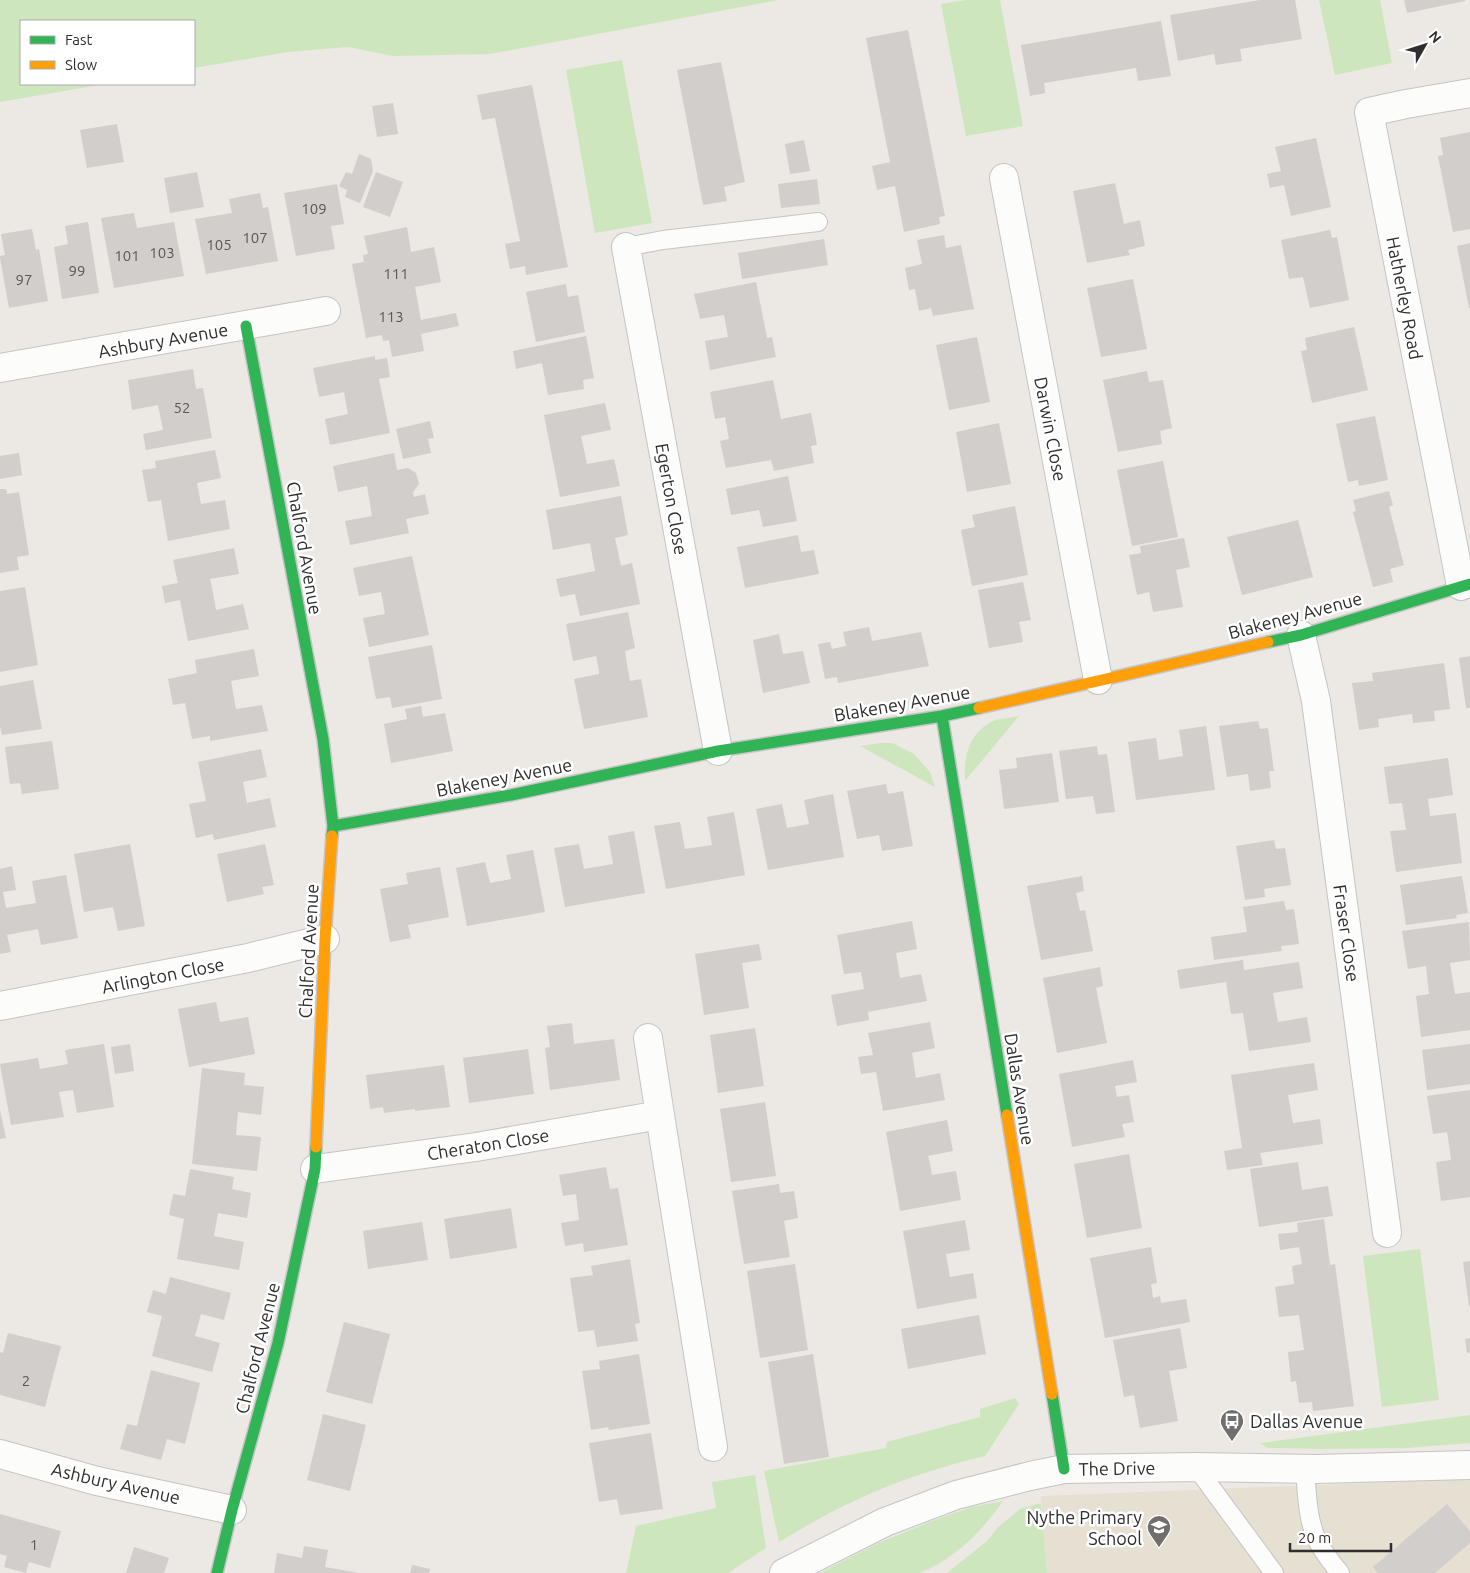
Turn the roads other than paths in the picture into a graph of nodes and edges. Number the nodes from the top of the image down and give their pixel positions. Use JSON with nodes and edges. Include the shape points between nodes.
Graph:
{"nodes":[{"id":1,"x":1470,"y":93,"type":"edge"},
{"id":2,"x":1004,"y":178,"type":"dead end"},
{"id":3,"x":818,"y":222,"type":"dead end"},
{"id":4,"x":626,"y":247,"type":"joint"},
{"id":5,"x":326,"y":311,"type":"dead end"},
{"id":6,"x":246,"y":326,"type":"junction"},
{"id":7,"x":0,"y":368,"type":"edge"},
{"id":8,"x":1465,"y":585,"type":"edge"},
{"id":9,"x":1301,"y":635,"type":"junction"},
{"id":10,"x":1098,"y":680,"type":"junction"},
{"id":11,"x":942,"y":716,"type":"junction"},
{"id":12,"x":718,"y":751,"type":"junction"},
{"id":13,"x":333,"y":826,"type":"junction"},
{"id":14,"x":326,"y":939,"type":"junction"},
{"id":15,"x":0,"y":1006,"type":"edge"},
{"id":16,"x":648,"y":1038,"type":"dead end"},
{"id":17,"x":660,"y":1115,"type":"junction"},
{"id":18,"x":315,"y":1169,"type":"junction"},
{"id":19,"x":1387,"y":1233,"type":"dead end"},
{"id":20,"x":713,"y":1446,"type":"dead end"},
{"id":21,"x":0,"y":1454,"type":"edge"},
{"id":22,"x":1470,"y":1465,"type":"edge"},
{"id":23,"x":1196,"y":1467,"type":"junction"},
{"id":24,"x":1064,"y":1469,"type":"junction"},
{"id":25,"x":1305,"y":1469,"type":"junction"},
{"id":26,"x":232,"y":1510,"type":"junction"},
{"id":27,"x":217,"y":1573,"type":"edge"},
{"id":28,"x":784,"y":1573,"type":"edge"},
{"id":29,"x":1274,"y":1573,"type":"edge"},
{"id":30,"x":1340,"y":1573,"type":"edge"}],
"edges":[{"from":1,"to":8,"type":"street","name":"Hatherley Road","via":[[1369,112]]},
{"from":2,"to":10,"type":"street","name":"Darwin Close"},
{"from":3,"to":4,"type":"lane"},
{"from":4,"to":12,"type":"street","name":"Egerton Close"},
{"from":5,"to":6,"type":"street","name":"Ashbury Avenue"},
{"from":6,"to":7,"type":"street","name":"Ashbury Avenue"},
{"from":6,"to":13,"type":"street","name":"Chalford Avenue","via":[[323,739]]},
{"from":8,"to":9,"type":"street","name":"Blakeney Avenue"},
{"from":9,"to":10,"type":"street","name":"Blakeney Avenue"},
{"from":9,"to":19,"type":"street","name":"Fraser Close","via":[[1316,702]]},
{"from":10,"to":11,"type":"street","name":"Blakeney Avenue"},
{"from":11,"to":12,"type":"street","name":"Blakeney Avenue"},
{"from":11,"to":24,"type":"street","name":"Dallas Avenue"},
{"from":12,"to":13,"type":"street","name":"Blakeney Avenue","via":[[511,795]]},
{"from":13,"to":14,"type":"street","name":"Chalford Avenue"},
{"from":14,"to":15,"type":"street","name":"Arlington Close","via":[[248,958]]},
{"from":14,"to":18,"type":"street","name":"Chalford Avenue"},
{"from":16,"to":17,"type":"street"},
{"from":17,"to":18,"type":"street","name":"Cheraton Close","via":[[476,1147]]},
{"from":17,"to":20,"type":"street"},
{"from":18,"to":26,"type":"street","name":"Chalford Avenue","via":[[278,1343]]},
{"from":21,"to":26,"type":"street","name":"Ashbury Avenue","via":[[97,1481]]},
{"from":22,"to":25,"type":"street","name":"The Drive"},
{"from":23,"to":24,"type":"street","name":"The Drive"},
{"from":23,"to":25,"type":"street","name":"The Drive"},
{"from":23,"to":29,"type":"lane"},
{"from":24,"to":28,"type":"street","name":"The Drive","via":[[956,1495],[885,1522]]},
{"from":25,"to":30,"type":"lane","via":[[1312,1528]]},
{"from":26,"to":27,"type":"street","name":"Chalford Avenue"}]}
